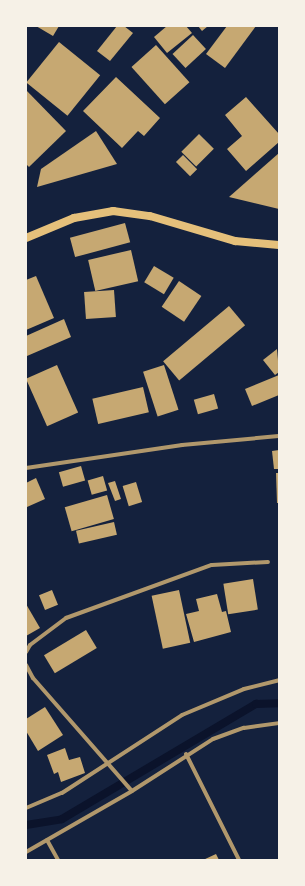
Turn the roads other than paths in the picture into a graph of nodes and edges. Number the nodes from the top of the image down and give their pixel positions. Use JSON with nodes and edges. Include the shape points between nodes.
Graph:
{"nodes":[{"id":1,"x":26,"y":238,"type":"edge"},
{"id":2,"x":279,"y":245,"type":"edge"},
{"id":3,"x":279,"y":436,"type":"edge"},
{"id":4,"x":26,"y":468,"type":"edge"},
{"id":5,"x":268,"y":562,"type":"dead end"},
{"id":6,"x":26,"y":652,"type":"edge"},
{"id":7,"x":26,"y":664,"type":"edge"},
{"id":8,"x":279,"y":680,"type":"edge"},
{"id":9,"x":279,"y":723,"type":"edge"},
{"id":10,"x":186,"y":754,"type":"junction"},
{"id":11,"x":109,"y":762,"type":"junction"},
{"id":12,"x":132,"y":791,"type":"junction"},
{"id":13,"x":26,"y":808,"type":"edge"},
{"id":14,"x":47,"y":840,"type":"junction"},
{"id":15,"x":26,"y":852,"type":"edge"},
{"id":16,"x":58,"y":860,"type":"edge"},
{"id":17,"x":238,"y":860,"type":"edge"}],
"edges":[{"from":1,"to":2,"type":"main road","via":[[74,218],[113,211],[150,216],[236,241]]},
{"from":3,"to":4,"type":"street","via":[[182,445]]},
{"from":5,"to":6,"type":"street","via":[[212,565],[66,618]]},
{"from":7,"to":11,"type":"street","via":[[32,678]]},
{"from":8,"to":11,"type":"street","via":[[244,689],[182,715]]},
{"from":9,"to":10,"type":"street","via":[[244,728],[212,739]]},
{"from":10,"to":12,"type":"street"},
{"from":10,"to":17,"type":"street"},
{"from":11,"to":12,"type":"street"},
{"from":11,"to":13,"type":"street","via":[[62,793]]},
{"from":12,"to":14,"type":"street"},
{"from":14,"to":15,"type":"street"},
{"from":14,"to":16,"type":"street"}]}
